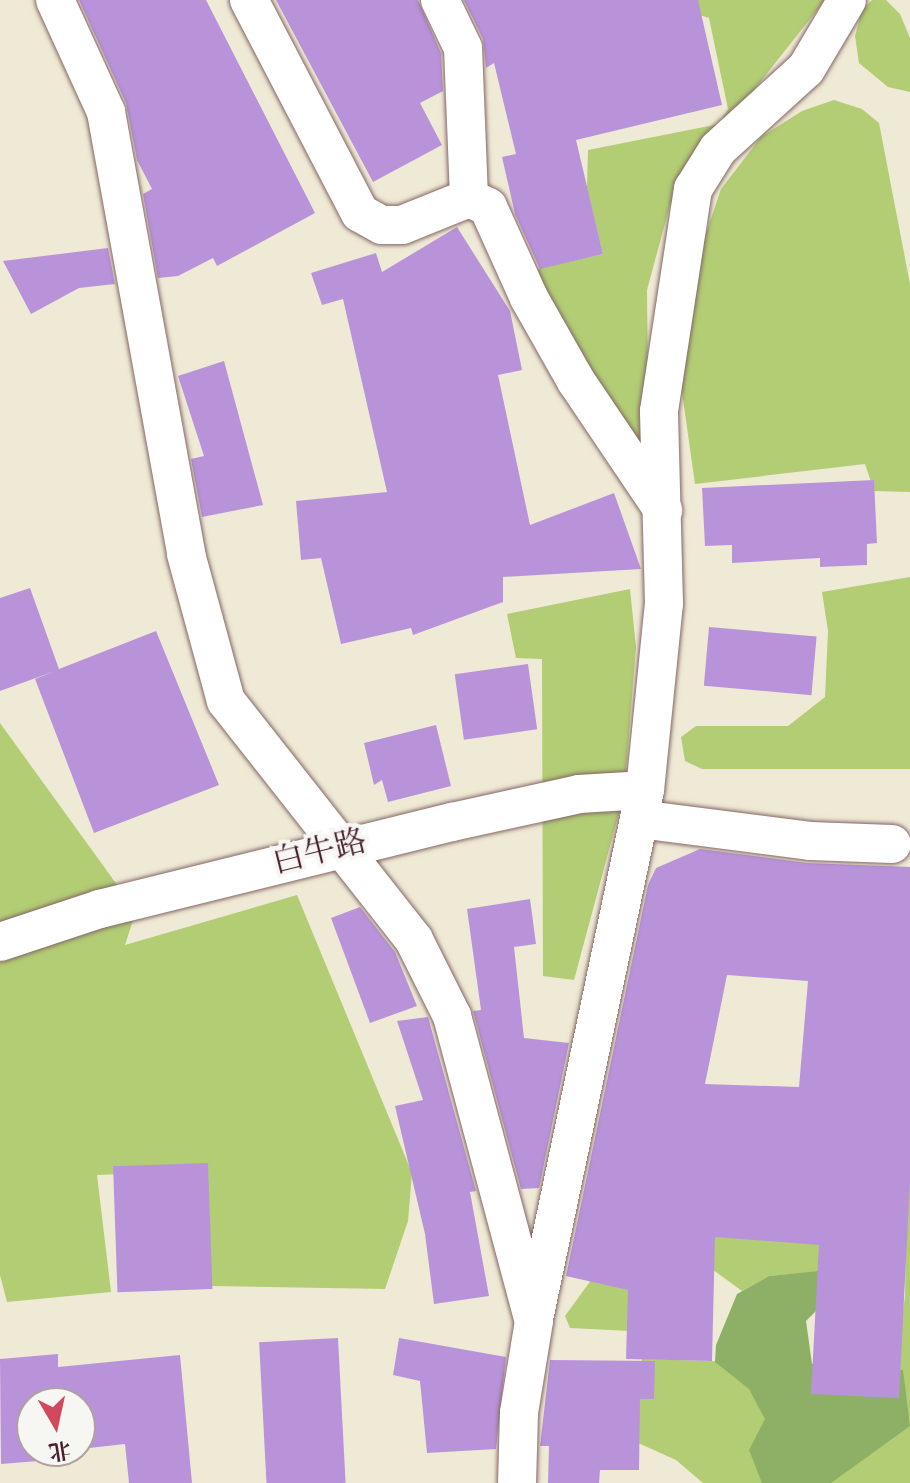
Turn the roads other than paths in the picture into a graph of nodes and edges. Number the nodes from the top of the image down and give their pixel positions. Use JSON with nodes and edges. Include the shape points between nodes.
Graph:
{"nodes":[{"id":1,"x":55,"y":0,"type":"edge"},
{"id":2,"x":249,"y":0,"type":"edge"},
{"id":3,"x":440,"y":0,"type":"edge"},
{"id":4,"x":847,"y":0,"type":"edge"},
{"id":5,"x":469,"y":198,"type":"junction"},
{"id":6,"x":663,"y":511,"type":"junction"},
{"id":7,"x":642,"y":805,"type":"junction"},
{"id":8,"x":892,"y":844,"type":"dead end"},
{"id":9,"x":341,"y":849,"type":"junction"},
{"id":10,"x":0,"y":942,"type":"edge"},
{"id":11,"x":534,"y":1321,"type":"junction"},
{"id":12,"x":517,"y":1483,"type":"edge"}],
"edges":[{"from":1,"to":9,"type":"street","via":[[106,112],[186,554],[226,701]]},
{"from":2,"to":5,"type":"street","via":[[360,213],[382,225],[402,225]]},
{"from":3,"to":5,"type":"street","via":[[463,48]]},
{"from":4,"to":6,"type":"street","via":[[806,69],[718,149],[693,189],[659,411]]},
{"from":5,"to":6,"type":"street","via":[[488,207],[529,298],[576,381]]},
{"from":6,"to":7,"type":"street","via":[[664,604]]},
{"from":7,"to":8,"type":"street","name":"白牛路","via":[[810,841]]},
{"from":7,"to":9,"type":"street","name":"白牛路","via":[[579,794]]},
{"from":7,"to":11,"type":"street"},
{"from":9,"to":10,"type":"street","name":"白牛路","via":[[100,909]]},
{"from":9,"to":11,"type":"street","via":[[414,940],[452,1016]]},
{"from":11,"to":12,"type":"street","via":[[519,1413]]}]}
